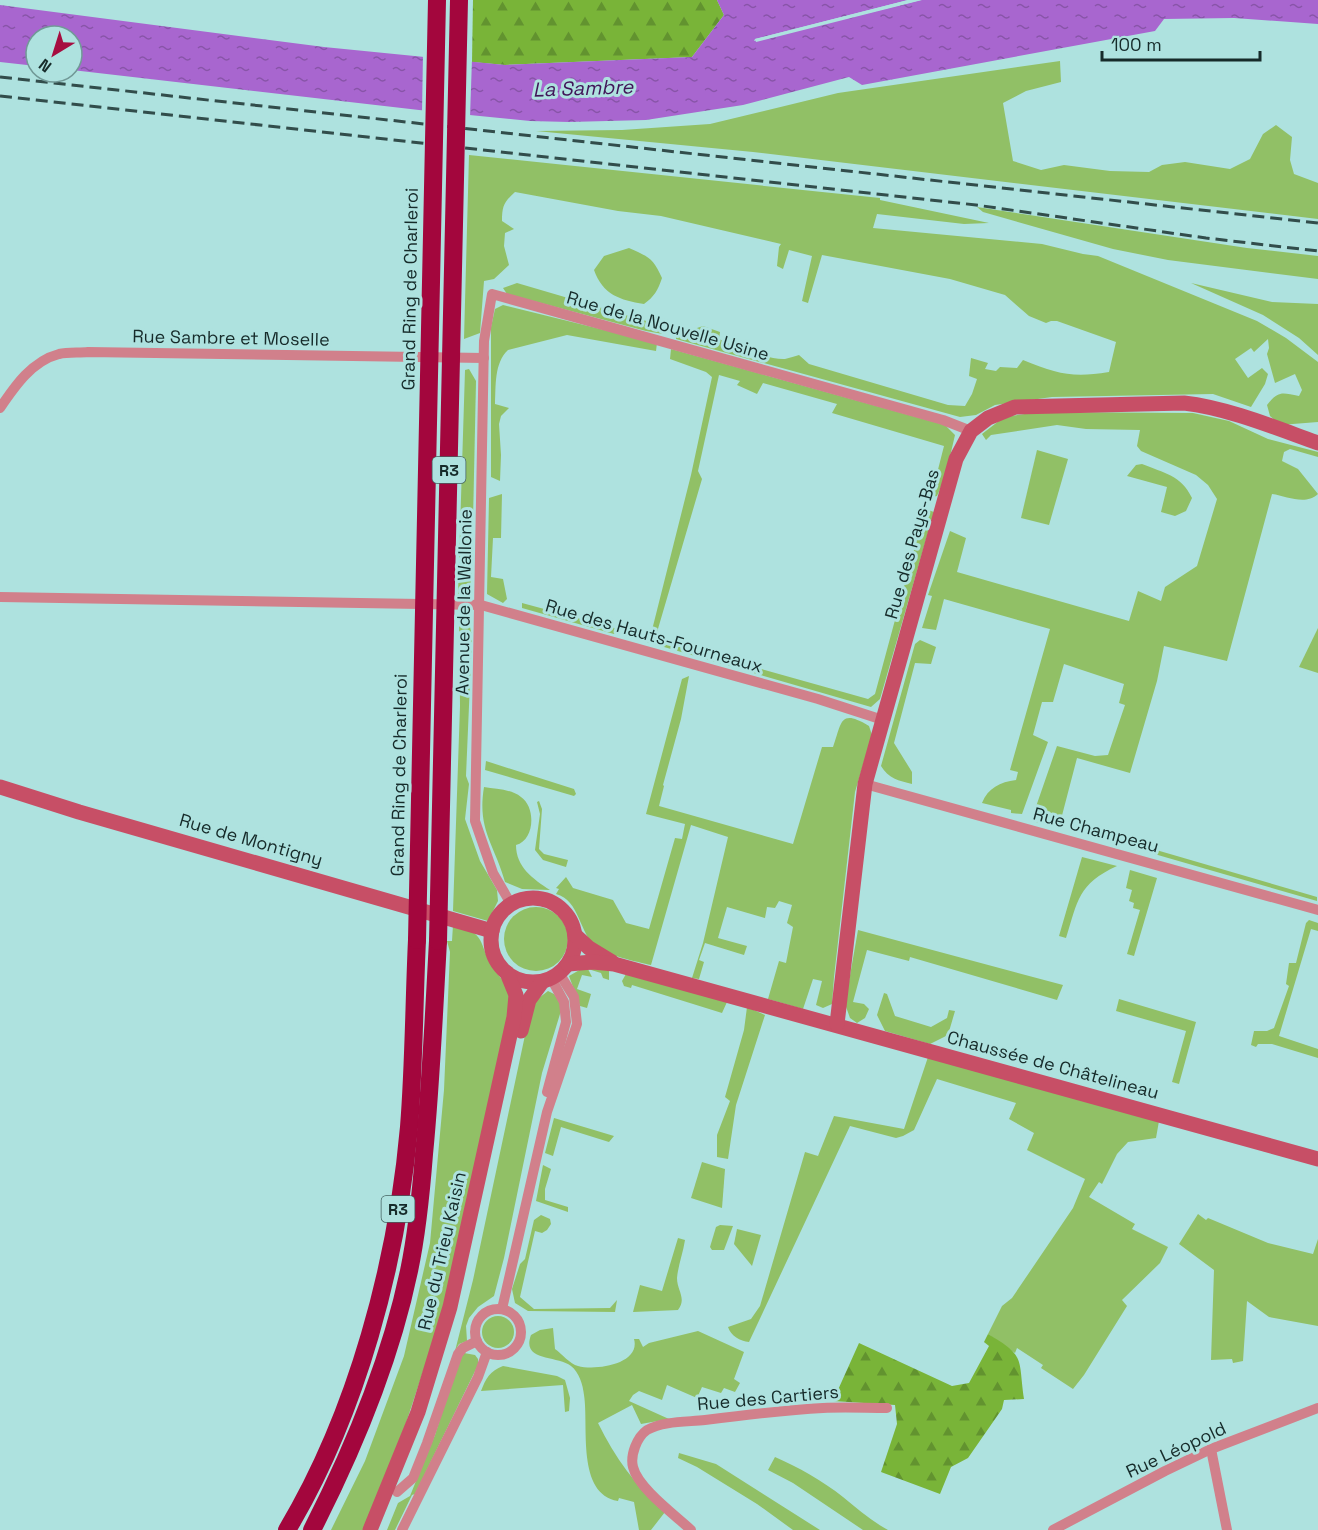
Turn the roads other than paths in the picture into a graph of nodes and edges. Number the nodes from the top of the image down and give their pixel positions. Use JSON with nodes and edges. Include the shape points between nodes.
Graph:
{"nodes":[{"id":1,"x":437,"y":0,"type":"edge"},
{"id":2,"x":459,"y":0,"type":"edge"},
{"id":3,"x":492,"y":294,"type":"joint"},
{"id":4,"x":484,"y":358,"type":"junction"},
{"id":5,"x":0,"y":408,"type":"edge"},
{"id":6,"x":971,"y":431,"type":"junction"},
{"id":7,"x":1318,"y":443,"type":"edge"},
{"id":8,"x":0,"y":597,"type":"edge"},
{"id":9,"x":481,"y":605,"type":"junction"},
{"id":10,"x":883,"y":720,"type":"junction"},
{"id":11,"x":865,"y":784,"type":"junction"},
{"id":12,"x":0,"y":787,"type":"edge"},
{"id":13,"x":511,"y":904,"type":"junction"},
{"id":14,"x":1318,"y":910,"type":"edge"},
{"id":15,"x":492,"y":930,"type":"junction"},
{"id":16,"x":575,"y":935,"type":"junction"},
{"id":17,"x":614,"y":963,"type":"junction"},
{"id":18,"x":507,"y":973,"type":"junction"},
{"id":19,"x":555,"y":974,"type":"junction"},
{"id":20,"x":837,"y":1024,"type":"junction"},
{"id":21,"x":1318,"y":1159,"type":"edge"},
{"id":22,"x":502,"y":1309,"type":"junction"},
{"id":23,"x":477,"y":1341,"type":"junction"},
{"id":24,"x":487,"y":1352,"type":"junction"},
{"id":25,"x":887,"y":1408,"type":"dead end"},
{"id":26,"x":1318,"y":1408,"type":"edge"},
{"id":27,"x":1211,"y":1449,"type":"junction"},
{"id":28,"x":397,"y":1492,"type":"junction"},
{"id":29,"x":287,"y":1530,"type":"edge"},
{"id":30,"x":312,"y":1530,"type":"edge"},
{"id":31,"x":370,"y":1530,"type":"edge"},
{"id":32,"x":379,"y":1530,"type":"edge"},
{"id":33,"x":402,"y":1530,"type":"edge"},
{"id":34,"x":691,"y":1530,"type":"edge"},
{"id":35,"x":1053,"y":1530,"type":"edge"},
{"id":36,"x":1227,"y":1530,"type":"edge"}],
"edges":[{"from":1,"to":29,"type":"highway","name":"Grand Ring de Charleroi","number":"R3","bridge":true,"via":[[417,940],[409,1128],[387,1266],[365,1351],[342,1416]]},
{"from":2,"to":30,"type":"highway","number":"R3","bridge":true,"via":[[438,941],[427,1129],[409,1270],[395,1329],[366,1413]]},
{"from":3,"to":4,"type":"street","name":"Avenue de la Wallonie"},
{"from":3,"to":6,"type":"street","name":"Rue de la Nouvelle Usine"},
{"from":4,"to":5,"type":"street","name":"Rue Sambre et Moselle","via":[[59,354],[38,362]]},
{"from":4,"to":9,"type":"street","name":"Avenue de la Wallonie"},
{"from":6,"to":7,"type":"main road","name":"Rue des Pays-Bas","via":[[988,418],[1015,407],[1184,403],[1202,405]]},
{"from":6,"to":10,"type":"main road","name":"Rue des Pays-Bas","via":[[956,459]]},
{"from":8,"to":9,"type":"street"},
{"from":9,"to":10,"type":"street","name":"Rue des Hauts-Fourneaux"},
{"from":9,"to":13,"type":"street","name":"Avenue de la Wallonie","via":[[475,821],[494,873]]},
{"from":10,"to":11,"type":"main road","name":"Rue des Pays-Bas"},
{"from":11,"to":14,"type":"street","name":"Rue Champeau"},
{"from":11,"to":20,"type":"main road","name":"Rue des Pays-Bas"},
{"from":12,"to":15,"type":"main road","name":"Rue de Montigny"},
{"from":13,"to":15,"type":"main road","via":[[499,915]]},
{"from":13,"to":16,"type":"main road","via":[[531,898],[551,902],[567,915]]},
{"from":15,"to":18,"type":"main road","via":[[491,946],[496,961]]},
{"from":16,"to":17,"type":"main road"},
{"from":16,"to":19,"type":"main road","via":[[574,950]]},
{"from":17,"to":19,"type":"main road","via":[[593,962]]},
{"from":17,"to":20,"type":"main road","name":"Chaussée de Châtelineau"},
{"from":18,"to":19,"type":"main road","via":[[523,981]]},
{"from":18,"to":31,"type":"main road","name":"Rue du Trieu Kaisin","via":[[516,995],[514,1017],[450,1307],[418,1412]]},
{"from":19,"to":22,"type":"street","via":[[566,1022],[544,1103],[547,1112]]},
{"from":19,"to":28,"type":"main road","name":"Rue du Trieu Kaisin","via":[[529,1000],[523,1019],[460,1308],[426,1418]]},
{"from":20,"to":21,"type":"main road","name":"Chaussée de Châtelineau"},
{"from":22,"to":23,"type":"street","via":[[481,1317],[475,1332]]},
{"from":22,"to":24,"type":"street","via":[[519,1321],[521,1338],[505,1354]]},
{"from":23,"to":24,"type":"street"},
{"from":23,"to":28,"type":"street","via":[[458,1354],[413,1478]]},
{"from":24,"to":33,"type":"street"},
{"from":25,"to":34,"type":"street","name":"Rue des Cartiers","via":[[781,1411],[653,1428],[641,1436],[632,1465],[648,1490]]},
{"from":26,"to":27,"type":"street","name":"Rue Léopold"},
{"from":27,"to":35,"type":"street","name":"Rue Léopold"},
{"from":27,"to":36,"type":"street"},
{"from":28,"to":32,"type":"main road","name":"Rue du Trieu Kaisin"}]}
